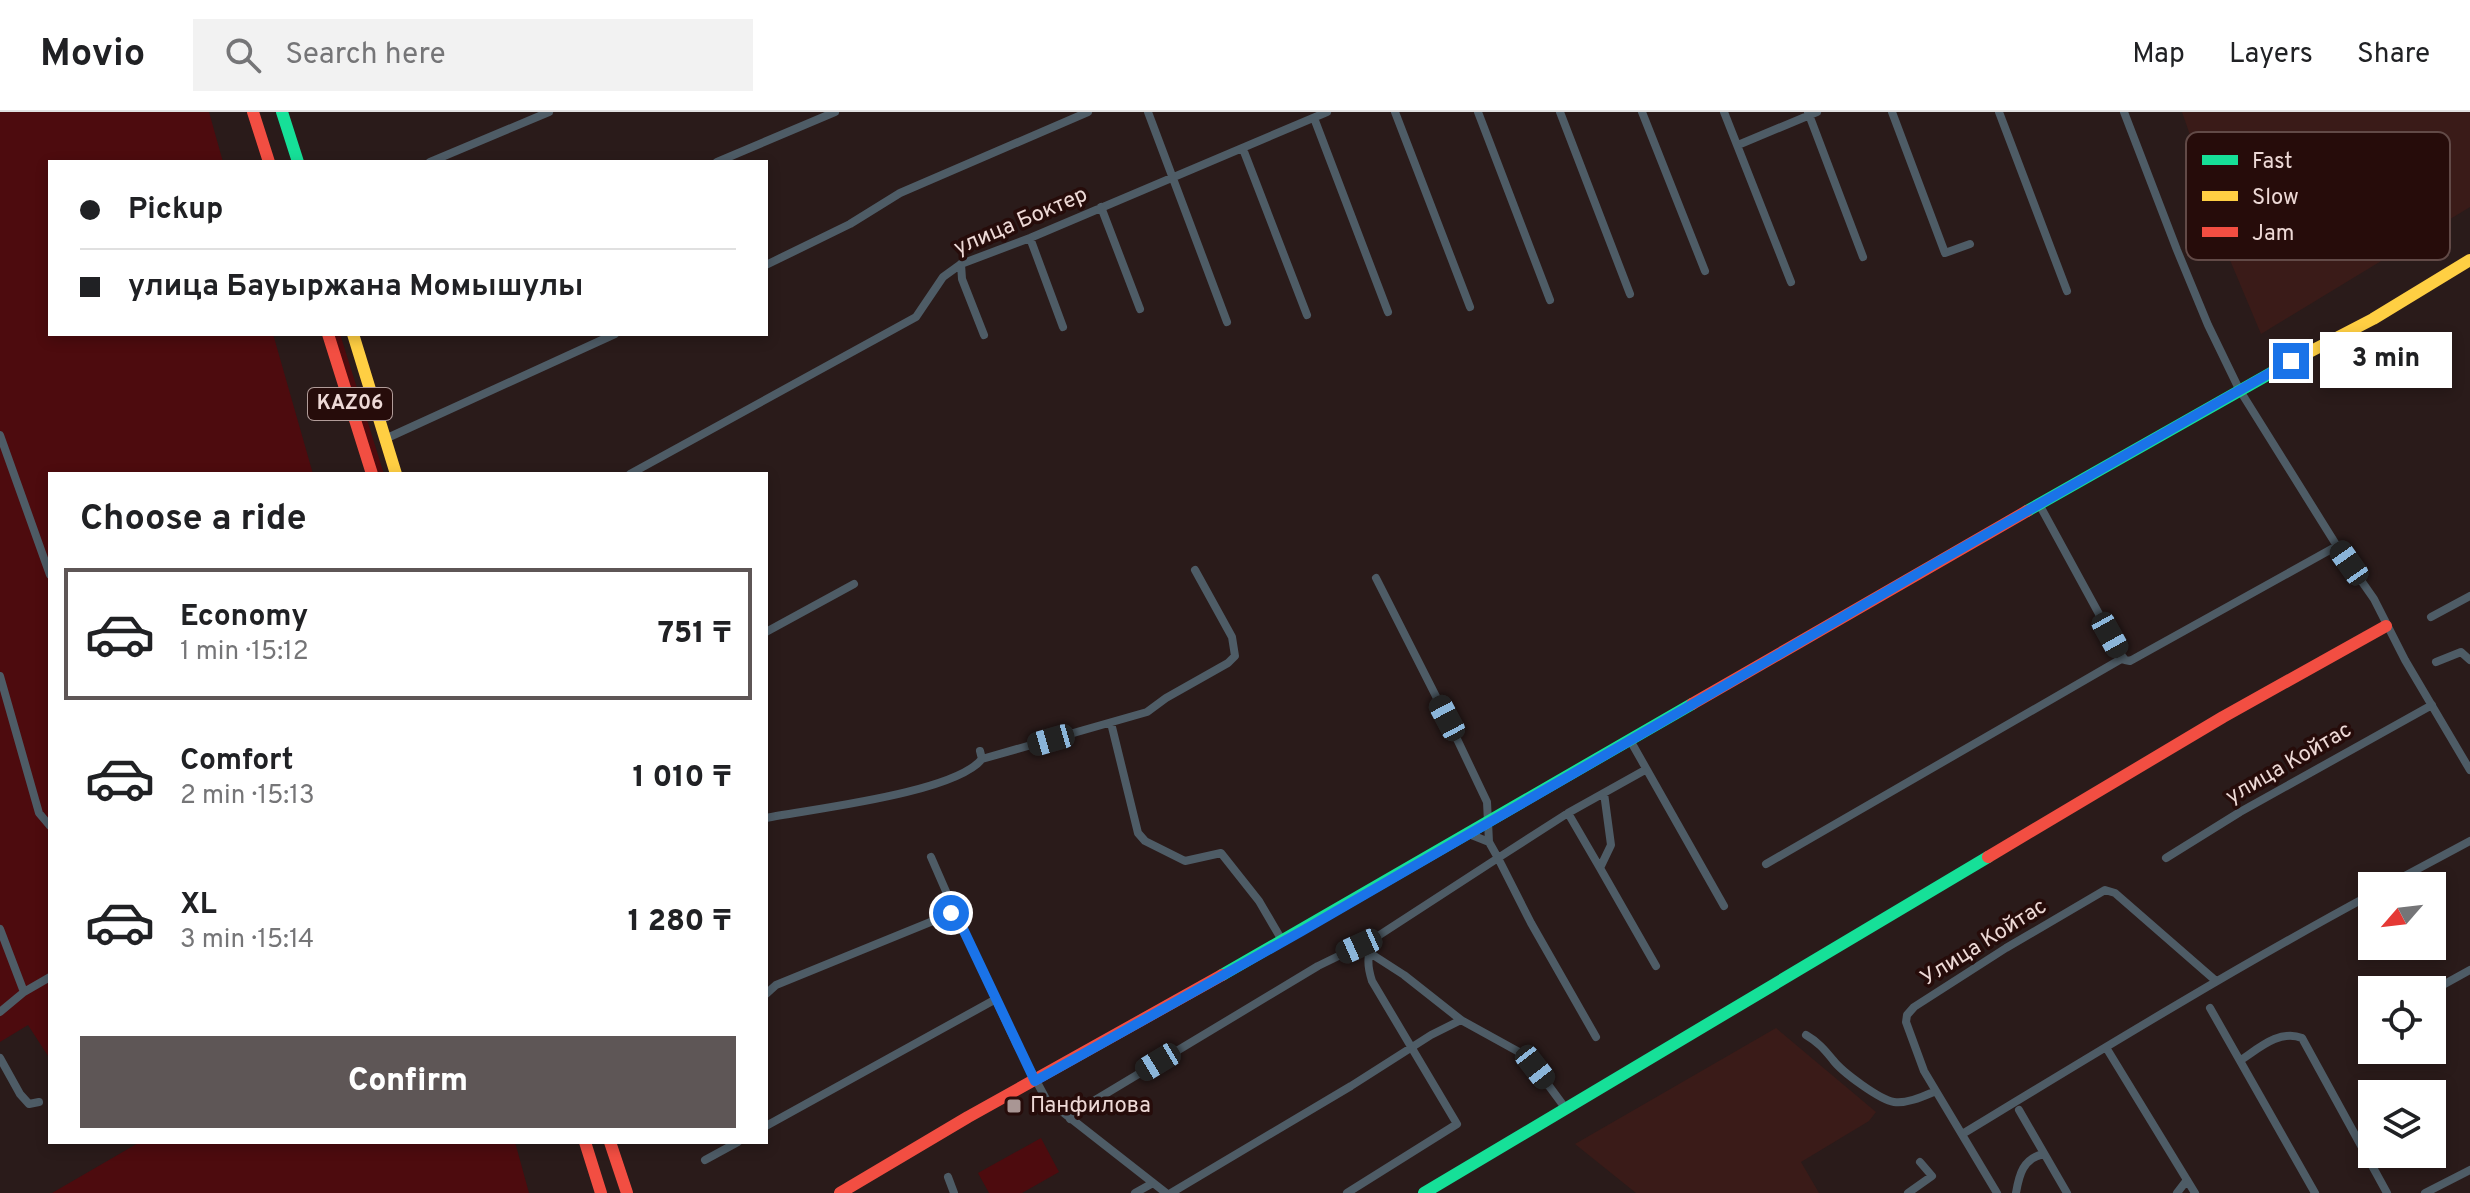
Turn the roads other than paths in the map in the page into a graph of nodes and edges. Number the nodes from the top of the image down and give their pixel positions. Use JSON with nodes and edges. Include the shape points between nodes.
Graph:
{"nodes":[{"id":1,"x":273,"y":112,"type":"edge"},
{"id":2,"x":282,"y":112,"type":"edge"},
{"id":3,"x":549,"y":112,"type":"edge"},
{"id":4,"x":835,"y":112,"type":"edge"},
{"id":5,"x":1088,"y":112,"type":"edge"},
{"id":6,"x":1148,"y":112,"type":"edge"},
{"id":7,"x":1327,"y":112,"type":"edge"},
{"id":8,"x":1395,"y":112,"type":"edge"},
{"id":9,"x":1478,"y":112,"type":"edge"},
{"id":10,"x":1560,"y":112,"type":"edge"},
{"id":11,"x":1642,"y":112,"type":"edge"},
{"id":12,"x":1724,"y":112,"type":"edge"},
{"id":13,"x":1892,"y":112,"type":"edge"},
{"id":14,"x":1999,"y":112,"type":"edge"},
{"id":15,"x":2124,"y":112,"type":"edge"},
{"id":16,"x":1811,"y":113,"type":"edge"},
{"id":17,"x":254,"y":115,"type":"edge"},
{"id":18,"x":1314,"y":118,"type":"junction"},
{"id":19,"x":1738,"y":145,"type":"junction"},
{"id":20,"x":1243,"y":149,"type":"junction"},
{"id":21,"x":268,"y":160,"type":"edge"},
{"id":22,"x":297,"y":160,"type":"edge"},
{"id":23,"x":435,"y":160,"type":"edge"},
{"id":24,"x":722,"y":160,"type":"edge"},
{"id":25,"x":1171,"y":176,"type":"junction"},
{"id":26,"x":1101,"y":207,"type":"junction"},
{"id":27,"x":1030,"y":238,"type":"junction"},
{"id":28,"x":1970,"y":244,"type":"dead end"},
{"id":29,"x":1863,"y":257,"type":"dead end"},
{"id":30,"x":2470,"y":260,"type":"edge"},
{"id":31,"x":768,"y":264,"type":"edge"},
{"id":32,"x":961,"y":264,"type":"junction"},
{"id":33,"x":1705,"y":271,"type":"dead end"},
{"id":34,"x":1791,"y":282,"type":"dead end"},
{"id":35,"x":2067,"y":291,"type":"dead end"},
{"id":36,"x":1630,"y":294,"type":"dead end"},
{"id":37,"x":1550,"y":300,"type":"dead end"},
{"id":38,"x":1470,"y":307,"type":"dead end"},
{"id":39,"x":1140,"y":309,"type":"dead end"},
{"id":40,"x":1388,"y":312,"type":"dead end"},
{"id":41,"x":1307,"y":315,"type":"dead end"},
{"id":42,"x":1227,"y":322,"type":"dead end"},
{"id":43,"x":1063,"y":327,"type":"dead end"},
{"id":44,"x":984,"y":335,"type":"dead end"},
{"id":45,"x":329,"y":336,"type":"edge"},
{"id":46,"x":354,"y":336,"type":"edge"},
{"id":47,"x":611,"y":336,"type":"edge"},
{"id":48,"x":2239,"y":389,"type":"junction"},
{"id":49,"x":0,"y":435,"type":"edge"},
{"id":50,"x":385,"y":440,"type":"junction"},
{"id":51,"x":371,"y":472,"type":"edge"},
{"id":52,"x":395,"y":472,"type":"edge"},
{"id":53,"x":634,"y":472,"type":"edge"},
{"id":54,"x":2039,"y":504,"type":"junction"},
{"id":55,"x":2337,"y":546,"type":"junction"},
{"id":56,"x":48,"y":569,"type":"edge"},
{"id":57,"x":1195,"y":570,"type":"dead end"},
{"id":58,"x":1376,"y":578,"type":"dead end"},
{"id":59,"x":854,"y":584,"type":"dead end"},
{"id":60,"x":2470,"y":596,"type":"edge"},
{"id":61,"x":2431,"y":617,"type":"dead end"},
{"id":62,"x":2386,"y":626,"type":"junction"},
{"id":63,"x":768,"y":631,"type":"edge"},
{"id":64,"x":2123,"y":658,"type":"junction"},
{"id":65,"x":2470,"y":660,"type":"edge"},
{"id":66,"x":2436,"y":662,"type":"dead end"},
{"id":67,"x":0,"y":676,"type":"edge"},
{"id":68,"x":2432,"y":705,"type":"junction"},
{"id":69,"x":1111,"y":723,"type":"junction"},
{"id":70,"x":1630,"y":740,"type":"junction"},
{"id":71,"x":1645,"y":770,"type":"junction"},
{"id":72,"x":2470,"y":770,"type":"edge"},
{"id":73,"x":1604,"y":793,"type":"junction"},
{"id":74,"x":1568,"y":813,"type":"junction"},
{"id":75,"x":768,"y":818,"type":"edge"},
{"id":76,"x":48,"y":824,"type":"edge"},
{"id":77,"x":1488,"y":824,"type":"junction"},
{"id":78,"x":1469,"y":834,"type":"junction"},
{"id":79,"x":2470,"y":841,"type":"edge"},
{"id":80,"x":1489,"y":842,"type":"junction"},
{"id":81,"x":931,"y":857,"type":"dead end"},
{"id":82,"x":1498,"y":858,"type":"junction"},
{"id":83,"x":2166,"y":858,"type":"dead end"},
{"id":84,"x":1766,"y":864,"type":"dead end"},
{"id":85,"x":1600,"y":868,"type":"junction"},
{"id":86,"x":2412,"y":872,"type":"edge"},
{"id":87,"x":2358,"y":902,"type":"edge"},
{"id":88,"x":1724,"y":906,"type":"dead end"},
{"id":89,"x":955,"y":912,"type":"junction"},
{"id":90,"x":0,"y":929,"type":"edge"},
{"id":91,"x":1283,"y":942,"type":"junction"},
{"id":92,"x":1369,"y":951,"type":"junction"},
{"id":93,"x":1656,"y":966,"type":"dead end"},
{"id":94,"x":2470,"y":970,"type":"edge"},
{"id":95,"x":48,"y":978,"type":"edge"},
{"id":96,"x":2216,"y":981,"type":"junction"},
{"id":97,"x":2446,"y":983,"type":"edge"},
{"id":98,"x":24,"y":992,"type":"junction"},
{"id":99,"x":768,"y":992,"type":"edge"},
{"id":100,"x":996,"y":999,"type":"junction"},
{"id":101,"x":2210,"y":1008,"type":"dead end"},
{"id":102,"x":0,"y":1012,"type":"edge"},
{"id":103,"x":1461,"y":1020,"type":"junction"},
{"id":104,"x":1806,"y":1035,"type":"dead end"},
{"id":105,"x":1596,"y":1037,"type":"dead end"},
{"id":106,"x":1411,"y":1048,"type":"junction"},
{"id":107,"x":2107,"y":1049,"type":"junction"},
{"id":108,"x":2241,"y":1060,"type":"junction"},
{"id":109,"x":1,"y":1062,"type":"edge"},
{"id":110,"x":1035,"y":1081,"type":"junction"},
{"id":111,"x":1936,"y":1091,"type":"junction"},
{"id":112,"x":39,"y":1102,"type":"dead end"},
{"id":113,"x":1566,"y":1109,"type":"junction"},
{"id":114,"x":2019,"y":1110,"type":"dead end"},
{"id":115,"x":1070,"y":1119,"type":"junction"},
{"id":116,"x":768,"y":1125,"type":"edge"},
{"id":117,"x":1964,"y":1133,"type":"junction"},
{"id":118,"x":586,"y":1144,"type":"edge"},
{"id":119,"x":611,"y":1144,"type":"edge"},
{"id":120,"x":734,"y":1144,"type":"edge"},
{"id":121,"x":2044,"y":1154,"type":"junction"},
{"id":122,"x":705,"y":1160,"type":"dead end"},
{"id":123,"x":1920,"y":1162,"type":"dead end"},
{"id":124,"x":2470,"y":1170,"type":"edge"},
{"id":125,"x":948,"y":1177,"type":"dead end"},
{"id":126,"x":2187,"y":1180,"type":"junction"},
{"id":127,"x":1153,"y":1183,"type":"junction"},
{"id":128,"x":601,"y":1193,"type":"edge"},
{"id":129,"x":627,"y":1193,"type":"edge"},
{"id":130,"x":840,"y":1193,"type":"edge"},
{"id":131,"x":954,"y":1193,"type":"edge"},
{"id":132,"x":1135,"y":1193,"type":"edge"},
{"id":133,"x":1169,"y":1193,"type":"edge"},
{"id":134,"x":1347,"y":1193,"type":"edge"},
{"id":135,"x":1424,"y":1193,"type":"edge"},
{"id":136,"x":1908,"y":1193,"type":"edge"},
{"id":137,"x":1997,"y":1193,"type":"edge"},
{"id":138,"x":2016,"y":1193,"type":"edge"},
{"id":139,"x":2067,"y":1193,"type":"edge"},
{"id":140,"x":2177,"y":1193,"type":"edge"},
{"id":141,"x":2195,"y":1193,"type":"edge"},
{"id":142,"x":2315,"y":1193,"type":"edge"},
{"id":143,"x":2387,"y":1193,"type":"edge"},
{"id":144,"x":2425,"y":1193,"type":"edge"}],
"edges":[{"from":1,"to":17,"type":"main road"},
{"from":2,"to":22,"type":"main road"},
{"from":3,"to":23,"type":"street"},
{"from":4,"to":24,"type":"street"},
{"from":5,"to":31,"type":"street","via":[[900,193]]},
{"from":6,"to":25,"type":"street"},
{"from":7,"to":18,"type":"street","name":"улица Боктер"},
{"from":8,"to":38,"type":"street"},
{"from":9,"to":37,"type":"street"},
{"from":10,"to":36,"type":"street"},
{"from":11,"to":33,"type":"street"},
{"from":12,"to":19,"type":"street"},
{"from":13,"to":28,"type":"street","via":[[1945,253]]},
{"from":14,"to":35,"type":"street"},
{"from":15,"to":48,"type":"street"},
{"from":16,"to":19,"type":"street"},
{"from":16,"to":29,"type":"street"},
{"from":17,"to":21,"type":"main road"},
{"from":18,"to":20,"type":"street","name":"улица Боктер"},
{"from":18,"to":40,"type":"street"},
{"from":19,"to":34,"type":"street"},
{"from":20,"to":25,"type":"street","name":"улица Боктер"},
{"from":20,"to":41,"type":"street"},
{"from":25,"to":26,"type":"street","name":"улица Боктер"},
{"from":25,"to":42,"type":"street"},
{"from":26,"to":27,"type":"street","name":"улица Боктер"},
{"from":26,"to":39,"type":"street"},
{"from":27,"to":32,"type":"street","name":"улица Боктер"},
{"from":27,"to":43,"type":"street"},
{"from":30,"to":48,"type":"main road","via":[[2373,319]]},
{"from":32,"to":44,"type":"street"},
{"from":32,"to":53,"type":"street","name":"улица Боктер","via":[[943,277],[916,317]]},
{"from":45,"to":51,"type":"main road","number":"KАZ06"},
{"from":46,"to":50,"type":"main road","number":"KАZ06"},
{"from":47,"to":50,"type":"street"},
{"from":48,"to":54,"type":"main road"},
{"from":48,"to":55,"type":"street"},
{"from":49,"to":56,"type":"street"},
{"from":50,"to":52,"type":"main road","number":"KАZ06"},
{"from":54,"to":64,"type":"street"},
{"from":54,"to":70,"type":"main road"},
{"from":55,"to":62,"type":"street"},
{"from":55,"to":64,"type":"street","via":[[2130,661]]},
{"from":57,"to":69,"type":"street","via":[[1232,637],[1235,656],[1147,712]]},
{"from":58,"to":77,"type":"street","via":[[1487,802]]},
{"from":59,"to":63,"type":"street"},
{"from":60,"to":61,"type":"street"},
{"from":62,"to":68,"type":"street"},
{"from":62,"to":113,"type":"main road","via":[[2223,717]]},
{"from":64,"to":84,"type":"street"},
{"from":65,"to":66,"type":"street","via":[[2461,652]]},
{"from":67,"to":76,"type":"street","via":[[39,813]]},
{"from":68,"to":72,"type":"street"},
{"from":68,"to":83,"type":"street","name":"улица Койтас"},
{"from":69,"to":75,"type":"street","via":[[981,755],[971,770],[948,780]]},
{"from":69,"to":91,"type":"street","via":[[1138,833],[1185,861],[1221,853]]},
{"from":70,"to":71,"type":"street"},
{"from":70,"to":77,"type":"main road"},
{"from":71,"to":73,"type":"street"},
{"from":71,"to":88,"type":"street"},
{"from":73,"to":74,"type":"street"},
{"from":73,"to":85,"type":"street","via":[[1611,845]]},
{"from":74,"to":82,"type":"street"},
{"from":74,"to":85,"type":"street"},
{"from":77,"to":78,"type":"main road"},
{"from":77,"to":80,"type":"street"},
{"from":78,"to":80,"type":"street"},
{"from":78,"to":91,"type":"main road"},
{"from":79,"to":86,"type":"street"},
{"from":80,"to":82,"type":"street"},
{"from":81,"to":89,"type":"street"},
{"from":82,"to":92,"type":"street","via":[[1378,936]]},
{"from":82,"to":105,"type":"street"},
{"from":85,"to":93,"type":"street"},
{"from":87,"to":96,"type":"street"},
{"from":89,"to":99,"type":"street"},
{"from":89,"to":100,"type":"street"},
{"from":90,"to":98,"type":"street"},
{"from":91,"to":110,"type":"main road"},
{"from":92,"to":103,"type":"street"},
{"from":92,"to":106,"type":"street","via":[[1366,964],[1372,981]]},
{"from":92,"to":115,"type":"street","via":[[1359,946],[1318,966]]},
{"from":94,"to":97,"type":"street"},
{"from":95,"to":98,"type":"street"},
{"from":96,"to":107,"type":"street"},
{"from":96,"to":111,"type":"street","name":"Улица Койтас","via":[[2115,893],[2105,890],[1907,1015],[1909,1033]]},
{"from":98,"to":102,"type":"street"},
{"from":100,"to":110,"type":"street"},
{"from":100,"to":116,"type":"street"},
{"from":101,"to":108,"type":"street"},
{"from":103,"to":106,"type":"street"},
{"from":103,"to":113,"type":"street","via":[[1519,1052]]},
{"from":104,"to":111,"type":"street","via":[[1850,1076],[1890,1102]]},
{"from":106,"to":133,"type":"street"},
{"from":106,"to":134,"type":"street","via":[[1457,1124]]},
{"from":107,"to":117,"type":"street"},
{"from":107,"to":126,"type":"street"},
{"from":108,"to":142,"type":"street"},
{"from":108,"to":143,"type":"street","via":[[2280,1037],[2302,1038]]},
{"from":109,"to":112,"type":"street","via":[[29,1104]]},
{"from":110,"to":115,"type":"street","via":[[1046,1099]]},
{"from":110,"to":130,"type":"main road"},
{"from":111,"to":117,"type":"street","name":"Улица Койтас"},
{"from":113,"to":135,"type":"main road"},
{"from":114,"to":121,"type":"street"},
{"from":115,"to":127,"type":"street"},
{"from":117,"to":137,"type":"street"},
{"from":118,"to":128,"type":"main road"},
{"from":119,"to":129,"type":"main road"},
{"from":120,"to":122,"type":"street"},
{"from":121,"to":138,"type":"street","via":[[2026,1164]]},
{"from":121,"to":139,"type":"street"},
{"from":123,"to":136,"type":"street","via":[[1932,1176]]},
{"from":124,"to":144,"type":"street"},
{"from":125,"to":131,"type":"street"},
{"from":126,"to":140,"type":"street"},
{"from":126,"to":141,"type":"street"},
{"from":127,"to":132,"type":"street"},
{"from":127,"to":133,"type":"street"}]}
